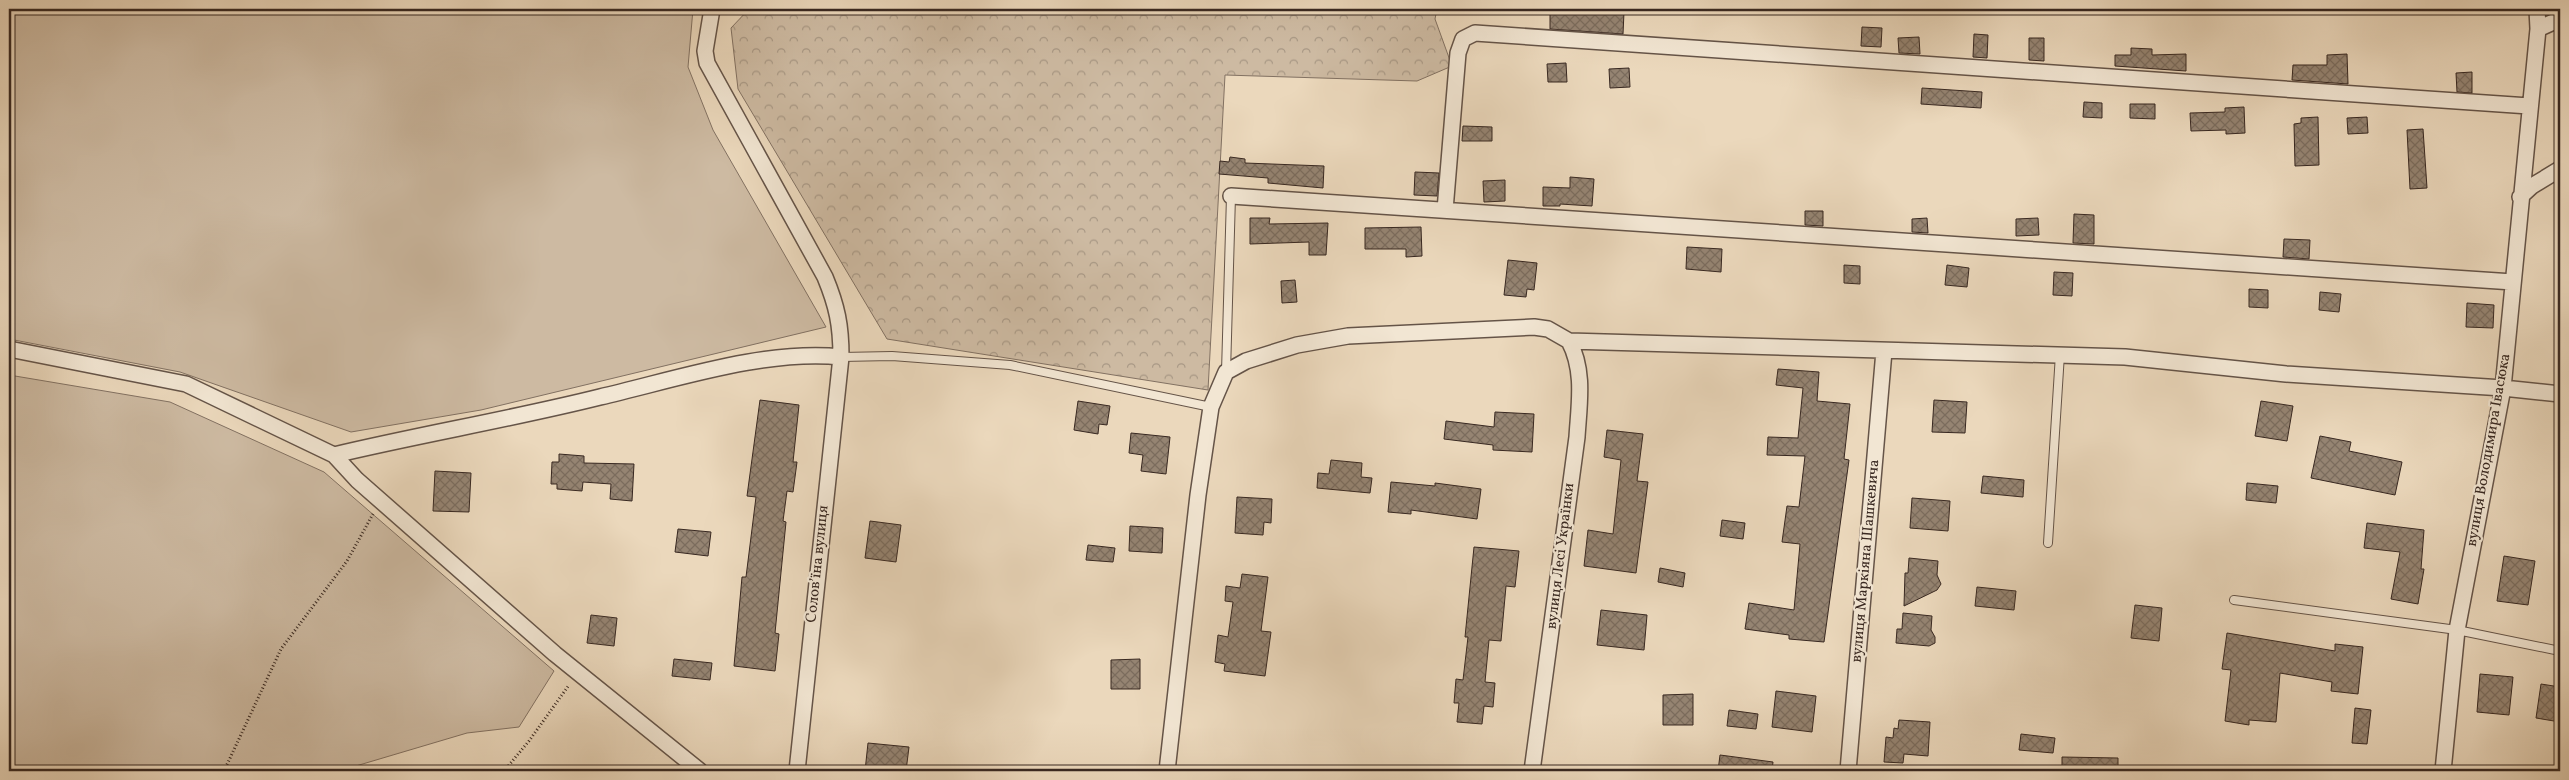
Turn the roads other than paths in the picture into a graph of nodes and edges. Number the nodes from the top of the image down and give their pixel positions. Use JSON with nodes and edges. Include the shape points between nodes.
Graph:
{"nodes":[{"id":1,"x":712,"y":9,"type":"edge"},
{"id":2,"x":2537,"y":9,"type":"edge"},
{"id":3,"x":2560,"y":19,"type":"edge"},
{"id":4,"x":2538,"y":29,"type":"junction"},
{"id":5,"x":2529,"y":106,"type":"junction"},
{"id":6,"x":2560,"y":169,"type":"edge"},
{"id":7,"x":1231,"y":196,"type":"joint"},
{"id":8,"x":2520,"y":197,"type":"junction"},
{"id":9,"x":1445,"y":210,"type":"junction"},
{"id":10,"x":2513,"y":282,"type":"junction"},
{"id":11,"x":1569,"y":341,"type":"junction"},
{"id":12,"x":9,"y":349,"type":"edge"},
{"id":13,"x":1884,"y":351,"type":"junction"},
{"id":14,"x":2060,"y":354,"type":"junction"},
{"id":15,"x":841,"y":358,"type":"junction"},
{"id":16,"x":1226,"y":372,"type":"junction"},
{"id":17,"x":2503,"y":388,"type":"junction"},
{"id":18,"x":2560,"y":394,"type":"edge"},
{"id":19,"x":1211,"y":407,"type":"junction"},
{"id":20,"x":334,"y":455,"type":"junction"},
{"id":21,"x":2048,"y":543,"type":"dead end"},
{"id":22,"x":2234,"y":600,"type":"dead end"},
{"id":23,"x":2457,"y":630,"type":"junction"},
{"id":24,"x":2560,"y":651,"type":"edge"},
{"id":25,"x":700,"y":771,"type":"edge"},
{"id":26,"x":796,"y":771,"type":"edge"},
{"id":27,"x":1167,"y":771,"type":"edge"},
{"id":28,"x":1532,"y":771,"type":"edge"},
{"id":29,"x":1848,"y":771,"type":"edge"},
{"id":30,"x":2443,"y":771,"type":"edge"}],
"edges":[{"from":1,"to":15,"type":"street","name":"Соловʼїна вулиця","via":[[705,51],[707,63],[825,277],[841,324]]},
{"from":2,"to":4,"type":"street","name":"вулиця Володимира Івасюка"},
{"from":3,"to":4,"type":"street"},
{"from":4,"to":5,"type":"street","name":"вулиця Володимира Івасюка"},
{"from":5,"to":8,"type":"street","name":"вулиця Володимира Івасюка"},
{"from":5,"to":9,"type":"street","via":[[1475,33],[1459,45]]},
{"from":6,"to":8,"type":"street"},
{"from":7,"to":9,"type":"street"},
{"from":7,"to":16,"type":"lane"},
{"from":8,"to":10,"type":"street","name":"вулиця Володимира Івасюка"},
{"from":9,"to":10,"type":"street"},
{"from":10,"to":17,"type":"street","name":"вулиця Володимира Івасюка"},
{"from":11,"to":13,"type":"street"},
{"from":11,"to":16,"type":"street","via":[[1548,329],[1534,327],[1348,336],[1297,344],[1246,361]]},
{"from":11,"to":28,"type":"street","name":"вулиця Лесі Українки","via":[[1577,356],[1580,384],[1577,437]]},
{"from":12,"to":20,"type":"street","via":[[186,384]]},
{"from":13,"to":14,"type":"street"},
{"from":13,"to":29,"type":"street","name":"вулиця Маркіяна Шашкевича"},
{"from":14,"to":17,"type":"street","via":[[2125,357],[2286,374]]},
{"from":14,"to":21,"type":"lane"},
{"from":15,"to":19,"type":"lane","via":[[892,356],[1010,365]]},
{"from":15,"to":20,"type":"street","via":[[816,355],[788,357],[681,376],[599,398]]},
{"from":15,"to":26,"type":"street","name":"Соловʼїна вулиця"},
{"from":16,"to":19,"type":"street"},
{"from":17,"to":18,"type":"street"},
{"from":17,"to":23,"type":"street","name":"вулиця Володимира Івасюка"},
{"from":19,"to":27,"type":"street"},
{"from":20,"to":25,"type":"street","via":[[578,673]]},
{"from":22,"to":23,"type":"lane"},
{"from":23,"to":24,"type":"lane"},
{"from":23,"to":30,"type":"street","name":"вулиця Володимира Івасюка"}]}
